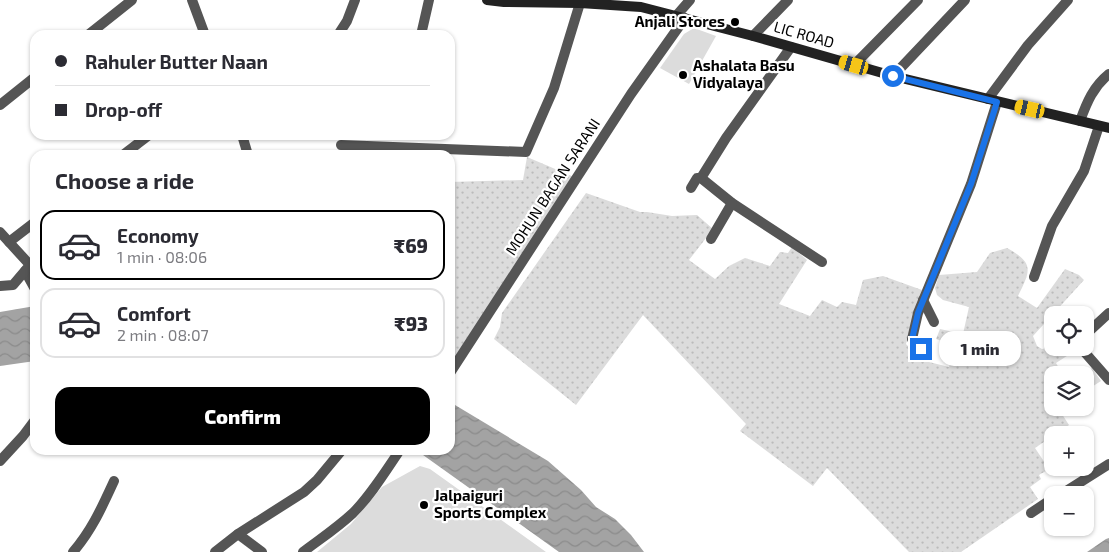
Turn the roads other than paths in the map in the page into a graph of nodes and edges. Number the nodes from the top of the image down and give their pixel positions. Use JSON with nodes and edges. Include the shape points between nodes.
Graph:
{"nodes":[{"id":1,"x":132,"y":0,"type":"edge"},
{"id":2,"x":192,"y":0,"type":"edge"},
{"id":3,"x":355,"y":0,"type":"edge"},
{"id":4,"x":429,"y":0,"type":"edge"},
{"id":5,"x":487,"y":0,"type":"edge"},
{"id":6,"x":690,"y":0,"type":"edge"},
{"id":7,"x":788,"y":0,"type":"edge"},
{"id":8,"x":918,"y":0,"type":"edge"},
{"id":9,"x":965,"y":0,"type":"edge"},
{"id":10,"x":1068,"y":0,"type":"edge"},
{"id":11,"x":506,"y":1,"type":"edge"},
{"id":12,"x":545,"y":1,"type":"edge"},
{"id":13,"x":580,"y":2,"type":"junction"},
{"id":14,"x":680,"y":17,"type":"junction"},
{"id":15,"x":94,"y":30,"type":"edge"},
{"id":16,"x":203,"y":30,"type":"edge"},
{"id":17,"x":341,"y":30,"type":"edge"},
{"id":18,"x":422,"y":30,"type":"edge"},
{"id":19,"x":753,"y":36,"type":"junction"},
{"id":20,"x":791,"y":47,"type":"junction"},
{"id":21,"x":854,"y":65,"type":"junction"},
{"id":22,"x":1109,"y":74,"type":"edge"},
{"id":23,"x":893,"y":76,"type":"junction"},
{"id":24,"x":30,"y":81,"type":"edge"},
{"id":25,"x":992,"y":101,"type":"junction"},
{"id":26,"x":0,"y":105,"type":"edge"},
{"id":27,"x":1080,"y":121,"type":"junction"},
{"id":28,"x":1104,"y":127,"type":"edge"},
{"id":29,"x":142,"y":140,"type":"edge"},
{"id":30,"x":396,"y":140,"type":"edge"},
{"id":31,"x":341,"y":145,"type":"dead end"},
{"id":32,"x":394,"y":146,"type":"junction"},
{"id":33,"x":130,"y":150,"type":"edge"},
{"id":34,"x":701,"y":178,"type":"junction"},
{"id":35,"x":691,"y":188,"type":"dead end"},
{"id":36,"x":732,"y":203,"type":"junction"},
{"id":37,"x":30,"y":226,"type":"edge"},
{"id":38,"x":0,"y":232,"type":"edge"},
{"id":39,"x":712,"y":239,"type":"dead end"},
{"id":40,"x":9,"y":242,"type":"junction"},
{"id":41,"x":822,"y":262,"type":"dead end"},
{"id":42,"x":25,"y":270,"type":"junction"},
{"id":43,"x":1034,"y":277,"type":"dead end"},
{"id":44,"x":30,"y":280,"type":"edge"},
{"id":45,"x":0,"y":286,"type":"edge"},
{"id":46,"x":923,"y":300,"type":"junction"},
{"id":47,"x":1109,"y":313,"type":"edge"},
{"id":48,"x":934,"y":322,"type":"dead end"},
{"id":49,"x":1094,"y":327,"type":"edge"},
{"id":50,"x":927,"y":351,"type":"dead end"},
{"id":51,"x":1088,"y":356,"type":"edge"},
{"id":52,"x":455,"y":365,"type":"edge"},
{"id":53,"x":1109,"y":380,"type":"edge"},
{"id":54,"x":30,"y":427,"type":"edge"},
{"id":55,"x":338,"y":455,"type":"edge"},
{"id":56,"x":396,"y":455,"type":"edge"},
{"id":57,"x":0,"y":461,"type":"edge"},
{"id":58,"x":1109,"y":464,"type":"edge"},
{"id":59,"x":114,"y":481,"type":"dead end"},
{"id":60,"x":1074,"y":486,"type":"edge"},
{"id":61,"x":1044,"y":504,"type":"edge"},
{"id":62,"x":1031,"y":513,"type":"dead end"},
{"id":63,"x":238,"y":534,"type":"junction"},
{"id":64,"x":73,"y":552,"type":"edge"},
{"id":65,"x":214,"y":552,"type":"edge"},
{"id":66,"x":262,"y":552,"type":"edge"},
{"id":67,"x":303,"y":552,"type":"edge"}],
"edges":[{"from":1,"to":15,"type":"street"},
{"from":2,"to":16,"type":"street"},
{"from":3,"to":17,"type":"street"},
{"from":4,"to":18,"type":"street"},
{"from":5,"to":11,"type":"main road","name":"LIC ROAD"},
{"from":6,"to":14,"type":"street","name":"MOHUN BAGAN SARANI"},
{"from":7,"to":19,"type":"street"},
{"from":8,"to":21,"type":"street"},
{"from":9,"to":23,"type":"street"},
{"from":10,"to":25,"type":"street","via":[[1028,45]]},
{"from":11,"to":12,"type":"main road","name":"LIC ROAD"},
{"from":12,"to":13,"type":"main road","name":"LIC ROAD"},
{"from":13,"to":14,"type":"main road","name":"LIC ROAD","via":[[641,7]]},
{"from":13,"to":32,"type":"street","via":[[554,88],[526,152]]},
{"from":14,"to":19,"type":"main road","name":"LIC ROAD"},
{"from":14,"to":52,"type":"street","name":"MOHUN BAGAN SARANI"},
{"from":19,"to":20,"type":"main road","name":"LIC ROAD"},
{"from":20,"to":21,"type":"main road","name":"LIC ROAD"},
{"from":20,"to":34,"type":"street"},
{"from":21,"to":23,"type":"main road","name":"LIC ROAD"},
{"from":22,"to":27,"type":"street","via":[[1089,98]]},
{"from":23,"to":25,"type":"main road","name":"LIC ROAD"},
{"from":24,"to":26,"type":"street"},
{"from":25,"to":27,"type":"main road","name":"LIC ROAD"},
{"from":25,"to":46,"type":"street","via":[[971,184]]},
{"from":27,"to":28,"type":"main road","name":"LIC ROAD"},
{"from":28,"to":43,"type":"street","via":[[1084,171],[1052,226]]},
{"from":29,"to":33,"type":"street"},
{"from":30,"to":32,"type":"street"},
{"from":31,"to":32,"type":"street"},
{"from":34,"to":35,"type":"street","via":[[697,178]]},
{"from":34,"to":36,"type":"street"},
{"from":36,"to":39,"type":"street"},
{"from":36,"to":41,"type":"street"},
{"from":37,"to":40,"type":"street"},
{"from":38,"to":40,"type":"street"},
{"from":40,"to":42,"type":"street","via":[[30,265]]},
{"from":42,"to":44,"type":"street"},
{"from":42,"to":45,"type":"street","via":[[13,285]]},
{"from":46,"to":48,"type":"street"},
{"from":46,"to":50,"type":"street","via":[[912,339]]},
{"from":47,"to":49,"type":"street"},
{"from":51,"to":53,"type":"street"},
{"from":54,"to":57,"type":"street"},
{"from":55,"to":63,"type":"street","via":[[304,492]]},
{"from":56,"to":67,"type":"street","via":[[354,511]]},
{"from":58,"to":60,"type":"street"},
{"from":59,"to":64,"type":"street","via":[[96,521]]},
{"from":61,"to":62,"type":"street"},
{"from":63,"to":65,"type":"street"},
{"from":63,"to":66,"type":"street"}]}
